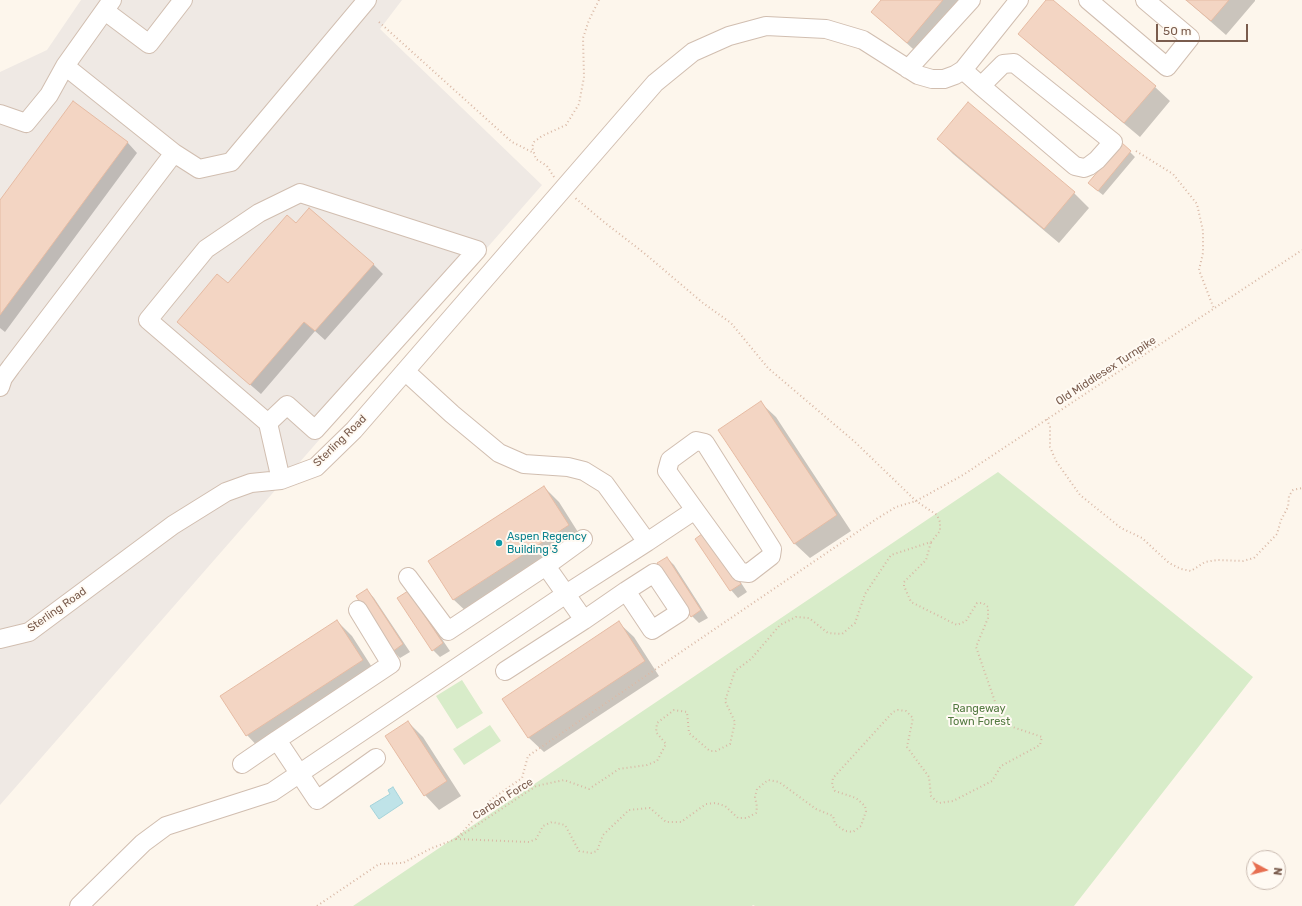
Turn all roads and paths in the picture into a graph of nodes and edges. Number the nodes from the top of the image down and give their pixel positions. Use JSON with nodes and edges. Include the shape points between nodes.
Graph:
{"nodes":[{"id":1,"x":183,"y":0,"type":"edge"},
{"id":2,"x":367,"y":0,"type":"edge"},
{"id":3,"x":599,"y":0,"type":"edge"},
{"id":4,"x":971,"y":0,"type":"edge"},
{"id":5,"x":1019,"y":0,"type":"edge"},
{"id":6,"x":1088,"y":0,"type":"edge"},
{"id":7,"x":1145,"y":0,"type":"edge"},
{"id":8,"x":108,"y":6,"type":"edge"},
{"id":9,"x":379,"y":22,"type":"dead end"},
{"id":10,"x":65,"y":66,"type":"junction"},
{"id":11,"x":908,"y":69,"type":"junction"},
{"id":12,"x":963,"y":70,"type":"junction"},
{"id":13,"x":981,"y":86,"type":"junction"},
{"id":14,"x":0,"y":114,"type":"edge"},
{"id":15,"x":1136,"y":151,"type":"dead end"},
{"id":16,"x":532,"y":152,"type":"junction"},
{"id":17,"x":174,"y":154,"type":"junction"},
{"id":18,"x":564,"y":188,"type":"junction"},
{"id":19,"x":1302,"y":250,"type":"edge"},
{"id":20,"x":1214,"y":309,"type":"junction"},
{"id":21,"x":6,"y":363,"type":"edge"},
{"id":22,"x":405,"y":371,"type":"junction"},
{"id":23,"x":0,"y":387,"type":"edge"},
{"id":24,"x":1047,"y":419,"type":"junction"},
{"id":25,"x":268,"y":423,"type":"junction"},
{"id":26,"x":281,"y":480,"type":"junction"},
{"id":27,"x":1302,"y":488,"type":"edge"},
{"id":28,"x":916,"y":501,"type":"junction"},
{"id":29,"x":695,"y":510,"type":"junction"},
{"id":30,"x":583,"y":539,"type":"dead end"},
{"id":31,"x":647,"y":542,"type":"junction"},
{"id":32,"x":931,"y":542,"type":"junction"},
{"id":33,"x":546,"y":566,"type":"junction"},
{"id":34,"x":408,"y":577,"type":"dead end"},
{"id":35,"x":626,"y":591,"type":"dead end"},
{"id":36,"x":566,"y":594,"type":"junction"},
{"id":37,"x":358,"y":610,"type":"dead end"},
{"id":38,"x":584,"y":620,"type":"junction"},
{"id":39,"x":0,"y":639,"type":"edge"},
{"id":40,"x":505,"y":671,"type":"dead end"},
{"id":41,"x":277,"y":740,"type":"junction"},
{"id":42,"x":376,"y":758,"type":"dead end"},
{"id":43,"x":242,"y":764,"type":"dead end"},
{"id":44,"x":300,"y":774,"type":"junction"},
{"id":45,"x":456,"y":839,"type":"junction"},
{"id":46,"x":79,"y":906,"type":"edge"},
{"id":47,"x":317,"y":906,"type":"edge"}],
"edges":[{"from":1,"to":8,"type":"street","via":[[149,44]]},
{"from":2,"to":17,"type":"street","via":[[231,162],[199,169]]},
{"from":3,"to":16,"type":"path","via":[[583,38],[584,77],[579,104],[566,125],[536,140]]},
{"from":4,"to":11,"type":"street"},
{"from":5,"to":12,"type":"street"},
{"from":6,"to":7,"type":"street","via":[[1167,67],[1190,38]]},
{"from":8,"to":10,"type":"street"},
{"from":9,"to":16,"type":"path","via":[[507,138]]},
{"from":10,"to":14,"type":"street","via":[[49,95],[26,123]]},
{"from":10,"to":17,"type":"street"},
{"from":11,"to":12,"type":"street","name":"Sterling Road","via":[[932,79],[955,75]]},
{"from":11,"to":18,"type":"street","name":"Sterling Road","via":[[863,40],[826,29],[766,26],[729,36],[693,52],[654,83]]},
{"from":12,"to":13,"type":"street"},
{"from":13,"to":13,"type":"street","via":[[1075,166],[1089,166],[1113,142],[1014,63],[1003,64]]},
{"from":15,"to":20,"type":"path","via":[[1173,174],[1197,204],[1203,232],[1203,253],[1199,270]]},
{"from":16,"to":18,"type":"path"},
{"from":17,"to":21,"type":"street"},
{"from":18,"to":22,"type":"street","name":"Sterling Road"},
{"from":18,"to":28,"type":"path","via":[[702,303],[731,323],[768,368],[859,445]]},
{"from":19,"to":20,"type":"path","name":"Old Middlesex Turnpike"},
{"from":20,"to":24,"type":"path","name":"Old Middlesex Turnpike"},
{"from":21,"to":23,"type":"street"},
{"from":22,"to":26,"type":"street","name":"Sterling Road","via":[[354,430],[316,467]]},
{"from":22,"to":31,"type":"street","via":[[499,453],[524,464],[568,467],[584,471],[605,484]]},
{"from":24,"to":27,"type":"path","via":[[1050,427],[1050,447],[1056,461],[1080,495],[1121,528],[1142,538],[1169,563],[1181,569],[1191,571],[1205,562],[1217,560],[1243,561],[1254,558],[1277,534],[1293,490]]},
{"from":24,"to":28,"type":"path","name":"Old Middlesex Turnpike","via":[[963,475]]},
{"from":25,"to":25,"type":"street","via":[[148,320],[206,249],[259,213],[300,194],[477,250],[315,430],[287,405]]},
{"from":25,"to":26,"type":"street"},
{"from":26,"to":39,"type":"street","name":"Sterling Road","via":[[252,483],[226,492],[173,524],[30,632]]},
{"from":28,"to":32,"type":"path","via":[[937,515],[940,522],[940,532]]},
{"from":28,"to":45,"type":"path","name":"Old Middlesex Turnpike","via":[[896,507],[878,518],[528,756],[522,778],[492,799]]},
{"from":29,"to":29,"type":"street","via":[[668,471],[670,460],[696,441],[705,443],[772,549],[771,556],[748,573],[740,572]]},
{"from":29,"to":31,"type":"street"},
{"from":30,"to":33,"type":"street"},
{"from":31,"to":36,"type":"street"},
{"from":32,"to":45,"type":"path","name":"Carbon Force","via":[[891,555],[865,594],[855,623],[842,634],[828,633],[809,618],[796,617],[780,625],[751,658],[735,671],[725,701],[735,722],[730,744],[710,751],[689,732],[687,712],[674,710],[656,723],[656,732],[666,744],[658,761],[619,769],[589,789],[564,780],[536,786]]},
{"from":32,"to":45,"type":"path","via":[[926,560],[904,582],[911,602],[957,625],[966,620],[976,603],[988,607],[988,618],[976,647],[1001,719],[1004,724],[1042,737],[1040,745],[1000,766],[992,781],[953,801],[936,801],[931,796],[929,777],[907,747],[913,718],[906,711],[898,710],[893,712],[833,778],[832,785],[835,791],[856,798],[865,806],[861,826],[853,832],[845,831],[835,824],[833,816],[816,809],[778,782],[768,780],[756,792],[756,814],[747,818],[738,818],[725,806],[716,803],[706,804],[681,822],[666,822],[650,808],[629,810],[603,835],[597,851],[591,854],[579,851],[565,825],[552,822],[543,826],[536,839],[529,842]]},
{"from":33,"to":34,"type":"street","via":[[448,631]]},
{"from":33,"to":36,"type":"street"},
{"from":35,"to":38,"type":"street"},
{"from":36,"to":38,"type":"street"},
{"from":36,"to":44,"type":"street"},
{"from":37,"to":41,"type":"street","via":[[391,664]]},
{"from":38,"to":40,"type":"street"},
{"from":41,"to":43,"type":"street"},
{"from":41,"to":44,"type":"street"},
{"from":42,"to":44,"type":"street","via":[[317,800]]},
{"from":44,"to":46,"type":"street","via":[[272,792],[166,826],[143,843]]},
{"from":45,"to":47,"type":"path","name":"Carbon Force","via":[[403,863],[379,864]]}]}
